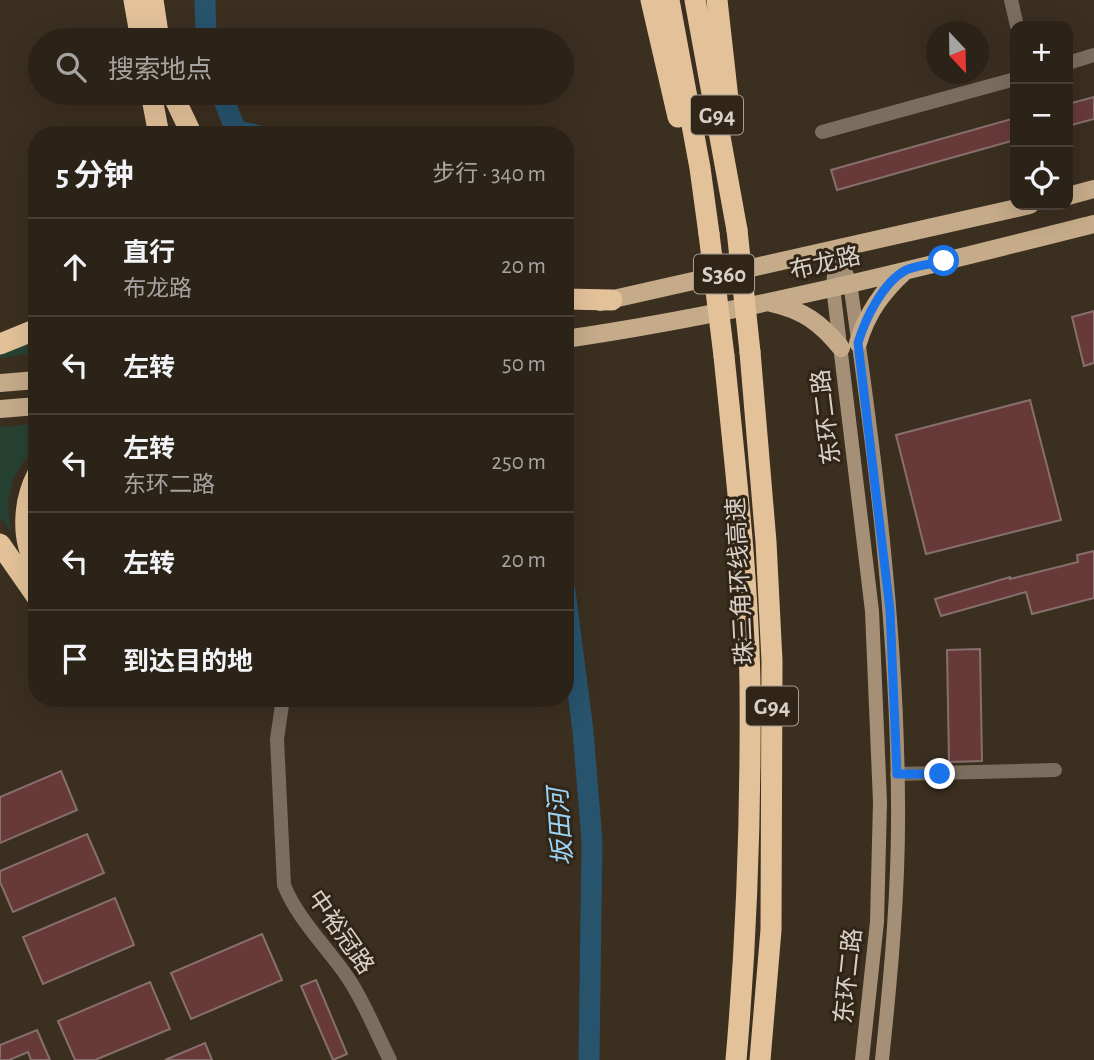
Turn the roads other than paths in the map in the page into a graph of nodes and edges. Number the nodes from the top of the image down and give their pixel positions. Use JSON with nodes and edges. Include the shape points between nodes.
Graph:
{"nodes":[{"id":1,"x":134,"y":0,"type":"edge"},
{"id":2,"x":153,"y":0,"type":"edge"},
{"id":3,"x":651,"y":0,"type":"edge"},
{"id":4,"x":670,"y":0,"type":"edge"},
{"id":5,"x":695,"y":0,"type":"edge"},
{"id":6,"x":717,"y":0,"type":"edge"},
{"id":7,"x":1011,"y":0,"type":"edge"},
{"id":8,"x":1016,"y":21,"type":"edge"},
{"id":9,"x":139,"y":28,"type":"edge"},
{"id":10,"x":157,"y":28,"type":"edge"},
{"id":11,"x":1094,"y":55,"type":"edge"},
{"id":12,"x":1073,"y":61,"type":"edge"},
{"id":13,"x":1010,"y":80,"type":"edge"},
{"id":14,"x":153,"y":105,"type":"edge"},
{"id":15,"x":172,"y":105,"type":"edge"},
{"id":16,"x":176,"y":105,"type":"edge"},
{"id":17,"x":156,"y":126,"type":"edge"},
{"id":18,"x":176,"y":126,"type":"edge"},
{"id":19,"x":187,"y":126,"type":"edge"},
{"id":20,"x":822,"y":132,"type":"dead end"},
{"id":21,"x":1094,"y":189,"type":"edge"},
{"id":22,"x":703,"y":191,"type":"junction"},
{"id":23,"x":1073,"y":195,"type":"edge"},
{"id":24,"x":1010,"y":209,"type":"edge"},
{"id":25,"x":1094,"y":224,"type":"edge"},
{"id":26,"x":737,"y":230,"type":"junction"},
{"id":27,"x":836,"y":248,"type":"junction"},
{"id":28,"x":906,"y":270,"type":"junction"},
{"id":29,"x":841,"y":285,"type":"junction"},
{"id":30,"x":574,"y":299,"type":"edge"},
{"id":31,"x":612,"y":300,"type":"junction"},
{"id":32,"x":765,"y":302,"type":"junction"},
{"id":33,"x":574,"y":306,"type":"edge"},
{"id":34,"x":28,"y":333,"type":"edge"},
{"id":35,"x":574,"y":338,"type":"edge"},
{"id":36,"x":0,"y":344,"type":"edge"},
{"id":37,"x":849,"y":345,"type":"junction"},
{"id":38,"x":28,"y":381,"type":"edge"},
{"id":39,"x":0,"y":383,"type":"edge"},
{"id":40,"x":28,"y":407,"type":"edge"},
{"id":41,"x":0,"y":410,"type":"edge"},
{"id":42,"x":28,"y":500,"type":"edge"},
{"id":43,"x":28,"y":543,"type":"edge"},
{"id":44,"x":0,"y":544,"type":"edge"},
{"id":45,"x":28,"y":584,"type":"edge"},
{"id":46,"x":282,"y":707,"type":"edge"},
{"id":47,"x":1055,"y":770,"type":"dead end"},
{"id":48,"x":897,"y":774,"type":"junction"},
{"id":49,"x":390,"y":1060,"type":"edge"},
{"id":50,"x":736,"y":1060,"type":"edge"},
{"id":51,"x":760,"y":1060,"type":"edge"},
{"id":52,"x":862,"y":1060,"type":"edge"},
{"id":53,"x":882,"y":1060,"type":"edge"}],
"edges":[{"from":1,"to":9,"type":"highway"},
{"from":2,"to":10,"type":"highway"},
{"from":3,"to":22,"type":"highway","via":[[687,151]]},
{"from":4,"to":22,"type":"highway","number":"G94"},
{"from":5,"to":26,"type":"highway","number":"G94"},
{"from":6,"to":26,"type":"highway"},
{"from":7,"to":8,"type":"street"},
{"from":11,"to":12,"type":"street"},
{"from":13,"to":20,"type":"street"},
{"from":14,"to":17,"type":"highway"},
{"from":15,"to":18,"type":"highway"},
{"from":16,"to":19,"type":"highway"},
{"from":21,"to":23,"type":"main road"},
{"from":22,"to":50,"type":"highway","name":"珠三角环线高速","number":"G94","bridge":true,"via":[[743,540],[750,682],[744,965]]},
{"from":24,"to":27,"type":"main road","name":"布龙路","number":"S360"},
{"from":25,"to":28,"type":"main road","name":"布龙路","number":"S360"},
{"from":26,"to":51,"type":"highway","name":"珠三角环线高速","number":"G94","bridge":true,"via":[[766,542],[772,661],[771,930]]},
{"from":27,"to":29,"type":"main road","name":"东环二路"},
{"from":27,"to":31,"type":"main road","name":"布龙路","number":"S360"},
{"from":28,"to":29,"type":"main road","name":"布龙路","number":"S360"},
{"from":28,"to":37,"type":"main road","via":[[882,294]]},
{"from":29,"to":32,"type":"main road","name":"布龙路","number":"S360"},
{"from":29,"to":37,"type":"main road","name":"东环二路"},
{"from":30,"to":31,"type":"highway"},
{"from":31,"to":33,"type":"main road","name":"布龙路","number":"S360"},
{"from":32,"to":35,"type":"main road","name":"布龙路","number":"S360"},
{"from":32,"to":37,"type":"main road","via":[[799,311]]},
{"from":34,"to":36,"type":"highway"},
{"from":37,"to":48,"type":"main road","name":"东环二路","via":[[890,610]]},
{"from":37,"to":52,"type":"main road","name":"东环二路","via":[[872,611],[880,802],[877,922]]},
{"from":38,"to":39,"type":"main road"},
{"from":40,"to":41,"type":"main road"},
{"from":42,"to":43,"type":"highway"},
{"from":44,"to":45,"type":"highway"},
{"from":46,"to":49,"type":"street","name":"中裕冠路","via":[[277,739],[284,885],[293,907],[350,982]]},
{"from":47,"to":48,"type":"street"},
{"from":48,"to":53,"type":"main road","name":"东环二路","via":[[895,927]]}]}
